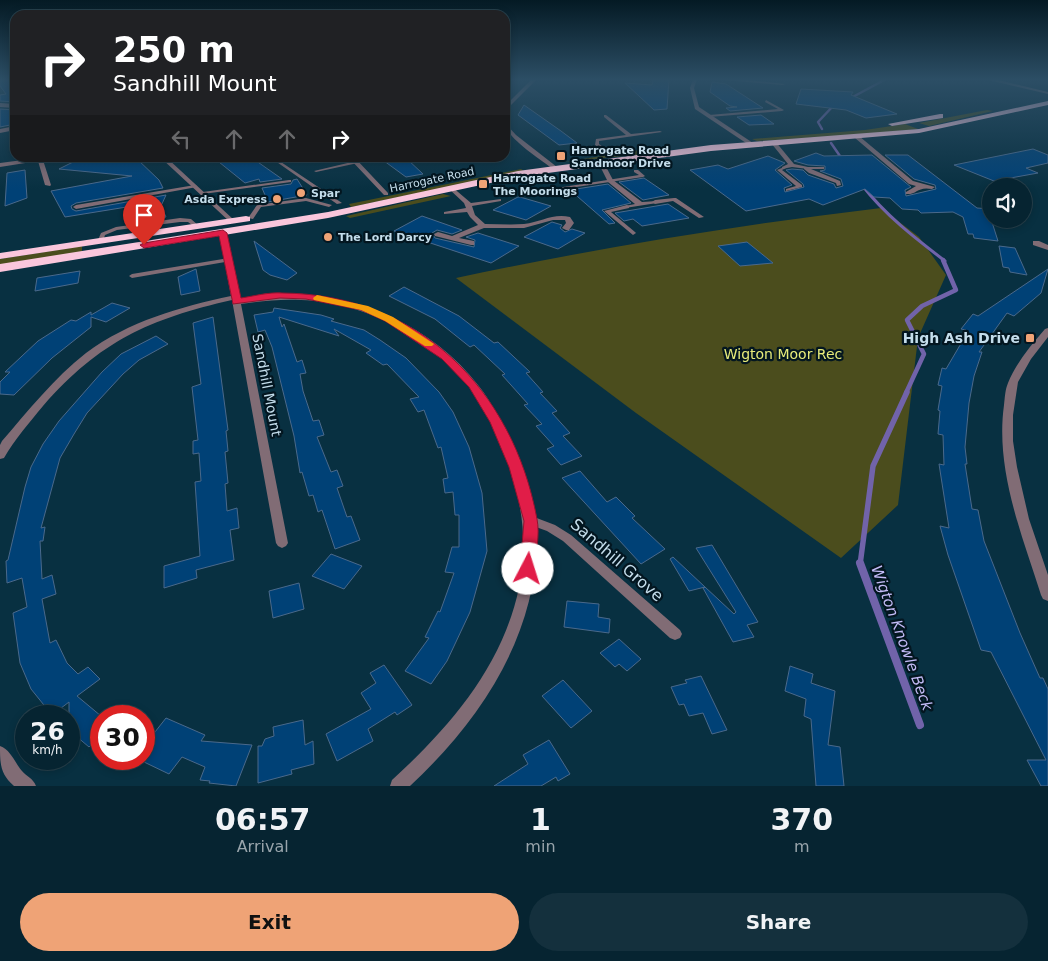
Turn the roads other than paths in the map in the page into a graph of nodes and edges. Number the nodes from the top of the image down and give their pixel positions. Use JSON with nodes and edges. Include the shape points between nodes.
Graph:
{"nodes":[{"id":1,"x":605,"y":116,"type":"dead end"},
{"id":2,"x":709,"y":116,"type":"joint"},
{"id":3,"x":713,"y":116,"type":"edge"},
{"id":4,"x":943,"y":116,"type":"edge"},
{"id":5,"x":987,"y":116,"type":"edge"},
{"id":6,"x":910,"y":121,"type":"junction"},
{"id":7,"x":938,"y":127,"type":"junction"},
{"id":8,"x":510,"y":131,"type":"edge"},
{"id":9,"x":660,"y":132,"type":"dead end"},
{"id":10,"x":630,"y":136,"type":"junction"},
{"id":11,"x":740,"y":137,"type":"junction"},
{"id":12,"x":856,"y":137,"type":"junction"},
{"id":13,"x":773,"y":142,"type":"junction"},
{"id":14,"x":751,"y":144,"type":"junction"},
{"id":15,"x":608,"y":152,"type":"junction"},
{"id":16,"x":547,"y":161,"type":"junction"},
{"id":17,"x":20,"y":162,"type":"edge"},
{"id":18,"x":41,"y":162,"type":"edge"},
{"id":19,"x":168,"y":162,"type":"edge"},
{"id":20,"x":279,"y":162,"type":"edge"},
{"id":21,"x":347,"y":162,"type":"edge"},
{"id":22,"x":356,"y":162,"type":"edge"},
{"id":23,"x":601,"y":162,"type":"junction"},
{"id":24,"x":0,"y":165,"type":"edge"},
{"id":25,"x":792,"y":165,"type":"junction"},
{"id":26,"x":555,"y":168,"type":"junction"},
{"id":27,"x":784,"y":168,"type":"joint"},
{"id":28,"x":806,"y":168,"type":"junction"},
{"id":29,"x":822,"y":168,"type":"dead end"},
{"id":30,"x":316,"y":171,"type":"dead end"},
{"id":31,"x":636,"y":171,"type":"dead end"},
{"id":32,"x":289,"y":181,"type":"dead end"},
{"id":33,"x":610,"y":181,"type":"junction"},
{"id":34,"x":839,"y":185,"type":"dead end"},
{"id":35,"x":48,"y":186,"type":"dead end"},
{"id":36,"x":195,"y":186,"type":"junction"},
{"id":37,"x":921,"y":186,"type":"junction"},
{"id":38,"x":932,"y":187,"type":"dead end"},
{"id":39,"x":451,"y":188,"type":"junction"},
{"id":40,"x":563,"y":188,"type":"dead end"},
{"id":41,"x":788,"y":190,"type":"dead end"},
{"id":42,"x":203,"y":193,"type":"junction"},
{"id":43,"x":908,"y":193,"type":"dead end"},
{"id":44,"x":386,"y":194,"type":"junction"},
{"id":45,"x":499,"y":200,"type":"dead end"},
{"id":46,"x":655,"y":202,"type":"joint"},
{"id":47,"x":339,"y":203,"type":"junction"},
{"id":48,"x":641,"y":204,"type":"junction"},
{"id":49,"x":76,"y":207,"type":"dead end"},
{"id":50,"x":469,"y":207,"type":"junction"},
{"id":51,"x":627,"y":207,"type":"joint"},
{"id":52,"x":329,"y":210,"type":"junction"},
{"id":53,"x":446,"y":213,"type":"dead end"},
{"id":54,"x":701,"y":217,"type":"dead end"},
{"id":55,"x":232,"y":221,"type":"junction"},
{"id":56,"x":483,"y":226,"type":"junction"},
{"id":57,"x":566,"y":228,"type":"dead end"},
{"id":58,"x":633,"y":232,"type":"dead end"},
{"id":59,"x":223,"y":233,"type":"junction"},
{"id":60,"x":438,"y":234,"type":"dead end"},
{"id":61,"x":452,"y":238,"type":"junction"},
{"id":62,"x":101,"y":240,"type":"junction"},
{"id":63,"x":171,"y":241,"type":"junction"},
{"id":64,"x":471,"y":243,"type":"dead end"},
{"id":65,"x":1036,"y":243,"type":"dead end"},
{"id":66,"x":1048,"y":248,"type":"edge"},
{"id":67,"x":0,"y":256,"type":"edge"},
{"id":68,"x":228,"y":260,"type":"junction"},
{"id":69,"x":0,"y":268,"type":"edge"},
{"id":70,"x":132,"y":276,"type":"dead end"},
{"id":71,"x":236,"y":299,"type":"junction"},
{"id":72,"x":1048,"y":331,"type":"edge"},
{"id":73,"x":3,"y":444,"type":"edge"},
{"id":74,"x":0,"y":455,"type":"edge"},
{"id":75,"x":531,"y":521,"type":"junction"},
{"id":76,"x":282,"y":543,"type":"dead end"},
{"id":77,"x":1048,"y":595,"type":"edge"},
{"id":78,"x":675,"y":634,"type":"dead end"},
{"id":79,"x":0,"y":754,"type":"edge"},
{"id":80,"x":18,"y":783,"type":"edge"},
{"id":81,"x":398,"y":786,"type":"edge"}],
"edges":[{"from":1,"to":10,"type":"lane"},
{"from":2,"to":3,"type":"lane"},
{"from":2,"to":11,"type":"street"},
{"from":4,"to":6,"type":"highway","name":"Harrogate Road"},
{"from":5,"to":7,"type":"highway","name":"Harrogate Road"},
{"from":6,"to":7,"type":"highway","via":[[920,127]]},
{"from":6,"to":11,"type":"highway","name":"Harrogate Road"},
{"from":7,"to":12,"type":"highway","name":"Harrogate Road"},
{"from":8,"to":16,"type":"street"},
{"from":9,"to":10,"type":"lane"},
{"from":10,"to":15,"type":"lane","via":[[597,140],[597,144]]},
{"from":11,"to":14,"type":"street"},
{"from":11,"to":15,"type":"highway","name":"Harrogate Road"},
{"from":12,"to":13,"type":"highway","name":"Harrogate Road"},
{"from":12,"to":37,"type":"street","via":[[910,182]]},
{"from":13,"to":14,"type":"highway","name":"Harrogate Road"},
{"from":13,"to":25,"type":"street"},
{"from":14,"to":23,"type":"highway","name":"Harrogate Road"},
{"from":15,"to":16,"type":"highway","name":"Harrogate Road"},
{"from":16,"to":26,"type":"street"},
{"from":16,"to":44,"type":"highway","name":"Harrogate Road"},
{"from":17,"to":24,"type":"street"},
{"from":18,"to":35,"type":"street"},
{"from":19,"to":36,"type":"street"},
{"from":20,"to":47,"type":"lane"},
{"from":21,"to":30,"type":"lane"},
{"from":22,"to":44,"type":"street"},
{"from":23,"to":26,"type":"highway","name":"Harrogate Road"},
{"from":23,"to":33,"type":"street"},
{"from":25,"to":27,"type":"street"},
{"from":25,"to":28,"type":"street"},
{"from":26,"to":39,"type":"highway","name":"Harrogate Road"},
{"from":27,"to":41,"type":"lane","via":[[778,170],[800,186]]},
{"from":28,"to":29,"type":"lane"},
{"from":28,"to":34,"type":"lane"},
{"from":31,"to":33,"type":"lane","via":[[643,176]]},
{"from":32,"to":42,"type":"lane"},
{"from":33,"to":40,"type":"lane"},
{"from":33,"to":48,"type":"street"},
{"from":36,"to":42,"type":"street"},
{"from":36,"to":49,"type":"lane"},
{"from":37,"to":38,"type":"street"},
{"from":37,"to":43,"type":"street"},
{"from":39,"to":50,"type":"street"},
{"from":39,"to":52,"type":"highway","name":"Harrogate Road"},
{"from":42,"to":55,"type":"street"},
{"from":44,"to":47,"type":"highway","name":"Harrogate Road"},
{"from":45,"to":50,"type":"street"},
{"from":46,"to":48,"type":"street"},
{"from":46,"to":54,"type":"lane","via":[[674,198]]},
{"from":47,"to":52,"type":"highway","name":"Harrogate Road"},
{"from":48,"to":51,"type":"street"},
{"from":50,"to":53,"type":"street"},
{"from":50,"to":56,"type":"street","via":[[472,216]]},
{"from":51,"to":58,"type":"lane","via":[[607,211]]},
{"from":52,"to":55,"type":"highway","name":"Harrogate Road"},
{"from":52,"to":55,"type":"highway"},
{"from":52,"to":59,"type":"highway","name":"Harrogate Road"},
{"from":55,"to":62,"type":"highway","name":"Harrogate Road"},
{"from":56,"to":57,"type":"street","via":[[517,228],[557,216],[568,218],[570,223]]},
{"from":56,"to":61,"type":"street"},
{"from":59,"to":63,"type":"highway","name":"Harrogate Road"},
{"from":59,"to":68,"type":"street","name":"Sandhill Mount"},
{"from":60,"to":61,"type":"street"},
{"from":61,"to":64,"type":"street"},
{"from":62,"to":63,"type":"highway","via":[[101,245],[156,239]]},
{"from":62,"to":67,"type":"highway","name":"Harrogate Road"},
{"from":63,"to":69,"type":"highway","name":"Harrogate Road"},
{"from":65,"to":66,"type":"street"},
{"from":68,"to":70,"type":"lane"},
{"from":68,"to":71,"type":"street","name":"Sandhill Mount"},
{"from":71,"to":73,"type":"street","via":[[179,310],[109,342],[67,375]]},
{"from":71,"to":75,"type":"street","via":[[306,296],[364,308],[396,323],[446,357],[473,385],[496,422],[516,467]]},
{"from":71,"to":76,"type":"street","name":"Sandhill Mount"},
{"from":72,"to":77,"type":"street","via":[[1039,340],[1011,388],[1006,440],[1022,513]]},
{"from":73,"to":74,"type":"street"},
{"from":75,"to":78,"type":"street","name":"Sandhill Grove","via":[[567,538]]},
{"from":75,"to":81,"type":"street","via":[[524,596],[509,643],[488,685],[463,721],[428,760]]},
{"from":79,"to":80,"type":"street"}]}
